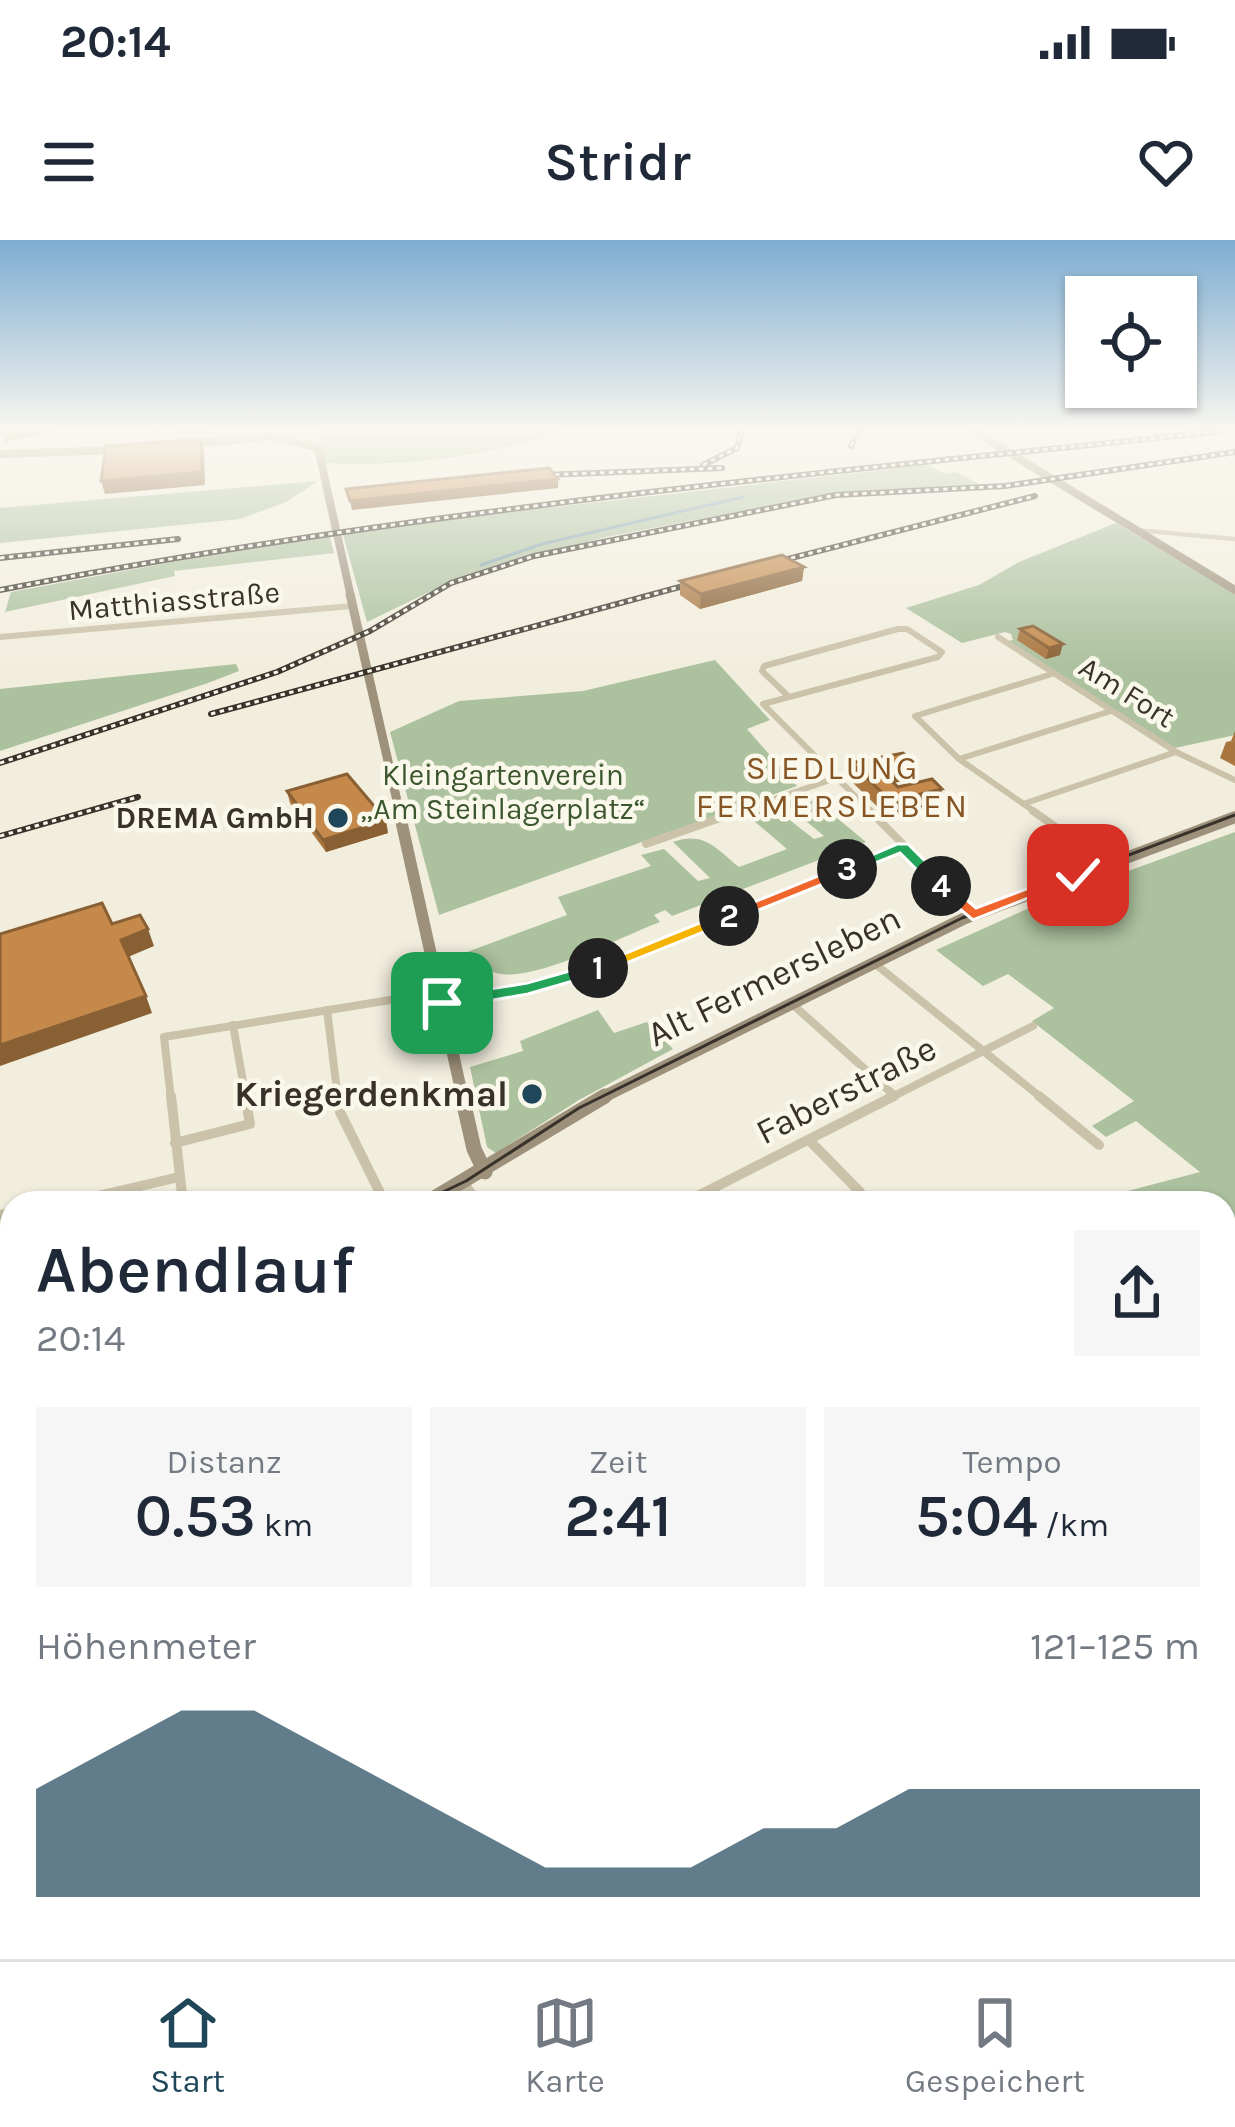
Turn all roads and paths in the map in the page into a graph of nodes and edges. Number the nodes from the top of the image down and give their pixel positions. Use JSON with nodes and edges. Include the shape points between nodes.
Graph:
{"nodes":[{"id":1,"x":331,"y":509,"type":"edge"},
{"id":2,"x":1102,"y":509,"type":"edge"},
{"id":3,"x":1136,"y":530,"type":"junction"},
{"id":4,"x":1235,"y":539,"type":"edge"},
{"id":5,"x":1235,"y":590,"type":"edge"},
{"id":6,"x":352,"y":607,"type":"junction"},
{"id":7,"x":998,"y":637,"type":"dead end"},
{"id":8,"x":0,"y":638,"type":"edge"},
{"id":9,"x":1052,"y":674,"type":"junction"},
{"id":10,"x":782,"y":696,"type":"junction"},
{"id":11,"x":1111,"y":711,"type":"junction"},
{"id":12,"x":1176,"y":752,"type":"junction"},
{"id":13,"x":959,"y":759,"type":"junction"},
{"id":14,"x":836,"y":778,"type":"junction"},
{"id":15,"x":1235,"y":780,"type":"edge"},
{"id":16,"x":1023,"y":804,"type":"junction"},
{"id":17,"x":1235,"y":817,"type":"edge"},
{"id":18,"x":646,"y":844,"type":"dead end"},
{"id":19,"x":902,"y":847,"type":"junction"},
{"id":20,"x":1108,"y":864,"type":"junction"},
{"id":21,"x":973,"y":915,"type":"junction"},
{"id":22,"x":874,"y":962,"type":"junction"},
{"id":23,"x":440,"y":998,"type":"junction"},
{"id":24,"x":791,"y":1003,"type":"junction"},
{"id":25,"x":327,"y":1010,"type":"junction"},
{"id":26,"x":233,"y":1025,"type":"junction"},
{"id":27,"x":1033,"y":1026,"type":"dead end"},
{"id":28,"x":984,"y":1050,"type":"junction"},
{"id":29,"x":895,"y":1096,"type":"junction"},
{"id":30,"x":809,"y":1140,"type":"junction"},
{"id":31,"x":175,"y":1143,"type":"junction"},
{"id":32,"x":1099,"y":1145,"type":"dead end"},
{"id":33,"x":485,"y":1172,"type":"junction"},
{"id":34,"x":179,"y":1178,"type":"junction"},
{"id":35,"x":464,"y":1184,"type":"junction"},
{"id":36,"x":121,"y":1191,"type":"edge"},
{"id":37,"x":181,"y":1191,"type":"edge"},
{"id":38,"x":380,"y":1191,"type":"edge"},
{"id":39,"x":450,"y":1191,"type":"edge"},
{"id":40,"x":470,"y":1191,"type":"edge"},
{"id":41,"x":708,"y":1191,"type":"edge"},
{"id":42,"x":859,"y":1191,"type":"edge"}],
"edges":[{"from":1,"to":6,"type":"street"},
{"from":2,"to":3,"type":"street"},
{"from":3,"to":4,"type":"street"},
{"from":3,"to":5,"type":"street"},
{"from":6,"to":8,"type":"street","name":"Matthiasstraße"},
{"from":6,"to":23,"type":"street"},
{"from":7,"to":9,"type":"street","name":"Am Fort"},
{"from":9,"to":11,"type":"street","name":"Am Fort"},
{"from":9,"to":13,"type":"street","via":[[915,715]]},
{"from":10,"to":10,"type":"street","via":[[938,657],[942,652],[898,628],[764,666]]},
{"from":10,"to":14,"type":"street","via":[[763,704]]},
{"from":11,"to":12,"type":"street","name":"Am Fort"},
{"from":11,"to":13,"type":"street"},
{"from":12,"to":15,"type":"street","name":"Am Fort"},
{"from":12,"to":16,"type":"street"},
{"from":13,"to":16,"type":"street"},
{"from":14,"to":18,"type":"street"},
{"from":14,"to":19,"type":"street"},
{"from":16,"to":20,"type":"street"},
{"from":17,"to":20,"type":"street","name":"Alt Fermersleben"},
{"from":19,"to":21,"type":"street"},
{"from":19,"to":23,"type":"street","via":[[589,972]]},
{"from":20,"to":21,"type":"street","name":"Alt Fermersleben"},
{"from":21,"to":22,"type":"street","name":"Alt Fermersleben"},
{"from":22,"to":24,"type":"street","name":"Alt Fermersleben"},
{"from":22,"to":28,"type":"street"},
{"from":23,"to":25,"type":"street"},
{"from":23,"to":33,"type":"street"},
{"from":24,"to":29,"type":"street"},
{"from":24,"to":33,"type":"street","name":"Alt Fermersleben","via":[[580,1109]]},
{"from":25,"to":26,"type":"street"},
{"from":25,"to":38,"type":"street","via":[[340,1112]]},
{"from":26,"to":31,"type":"street","via":[[164,1036]]},
{"from":26,"to":31,"type":"street","via":[[250,1124]]},
{"from":27,"to":28,"type":"street","name":"Faberstraße"},
{"from":28,"to":29,"type":"street","name":"Faberstraße"},
{"from":28,"to":32,"type":"street"},
{"from":29,"to":30,"type":"street","name":"Faberstraße"},
{"from":30,"to":41,"type":"street","name":"Faberstraße"},
{"from":30,"to":42,"type":"street"},
{"from":31,"to":34,"type":"street"},
{"from":33,"to":35,"type":"street","name":"Alt Fermersleben"},
{"from":34,"to":36,"type":"street"},
{"from":34,"to":37,"type":"street"},
{"from":35,"to":39,"type":"street","name":"Alt Fermersleben"},
{"from":35,"to":40,"type":"street"}]}
